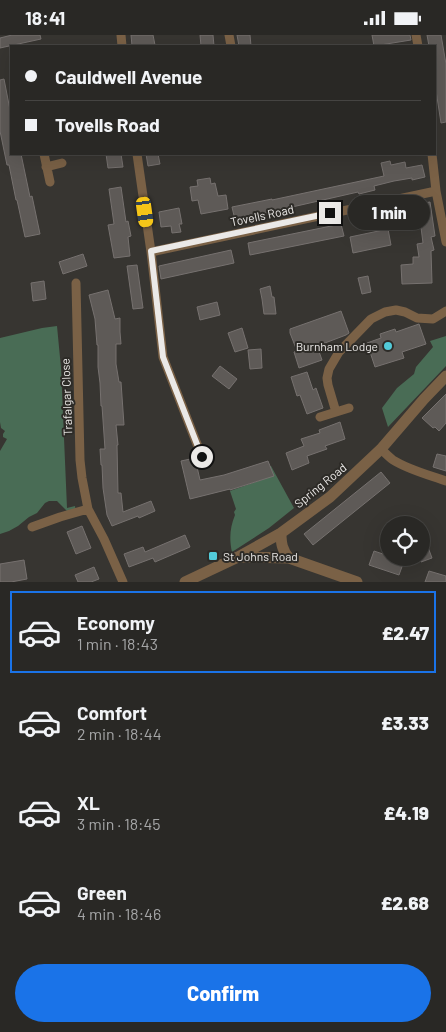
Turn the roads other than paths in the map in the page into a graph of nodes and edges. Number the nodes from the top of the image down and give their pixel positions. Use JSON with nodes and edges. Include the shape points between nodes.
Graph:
{"nodes":[{"id":1,"x":44,"y":155,"type":"edge"},
{"id":2,"x":136,"y":155,"type":"edge"},
{"id":3,"x":432,"y":155,"type":"edge"},
{"id":4,"x":62,"y":163,"type":"dead end"},
{"id":5,"x":46,"y":167,"type":"junction"},
{"id":6,"x":50,"y":182,"type":"dead end"},
{"id":7,"x":436,"y":191,"type":"junction"},
{"id":8,"x":446,"y":242,"type":"edge"},
{"id":9,"x":151,"y":251,"type":"junction"},
{"id":10,"x":76,"y":283,"type":"dead end"},
{"id":11,"x":446,"y":311,"type":"edge"},
{"id":12,"x":446,"y":376,"type":"edge"},
{"id":13,"x":349,"y":408,"type":"dead end"},
{"id":14,"x":336,"y":412,"type":"junction"},
{"id":15,"x":320,"y":417,"type":"dead end"},
{"id":16,"x":381,"y":449,"type":"junction"},
{"id":17,"x":202,"y":457,"type":"dead end"},
{"id":18,"x":446,"y":481,"type":"edge"},
{"id":19,"x":88,"y":509,"type":"junction"},
{"id":20,"x":32,"y":527,"type":"dead end"},
{"id":21,"x":281,"y":533,"type":"junction"},
{"id":22,"x":238,"y":557,"type":"junction"},
{"id":23,"x":289,"y":558,"type":"junction"},
{"id":24,"x":335,"y":578,"type":"edge"},
{"id":25,"x":123,"y":582,"type":"edge"},
{"id":26,"x":185,"y":582,"type":"edge"},
{"id":27,"x":357,"y":582,"type":"edge"}],
"edges":[{"from":1,"to":5,"type":"street"},
{"from":2,"to":9,"type":"street"},
{"from":3,"to":7,"type":"street"},
{"from":4,"to":5,"type":"street"},
{"from":5,"to":6,"type":"street"},
{"from":7,"to":8,"type":"street"},
{"from":7,"to":9,"type":"street","name":"Tovells Road"},
{"from":9,"to":17,"type":"street","via":[[163,357]]},
{"from":10,"to":19,"type":"street","name":"Trafalgar Close","via":[[80,460]]},
{"from":11,"to":14,"type":"street","via":[[433,319],[418,318],[396,310],[371,319],[338,352],[329,369],[327,378]]},
{"from":12,"to":16,"type":"street","name":"Spring Road"},
{"from":13,"to":14,"type":"street"},
{"from":14,"to":15,"type":"street"},
{"from":16,"to":18,"type":"street","via":[[400,464]]},
{"from":16,"to":21,"type":"street","name":"Spring Road","via":[[330,497]]},
{"from":19,"to":20,"type":"street"},
{"from":19,"to":25,"type":"street","name":"Trafalgar Close"},
{"from":21,"to":22,"type":"street","name":"Spring Road"},
{"from":21,"to":23,"type":"street","via":[[281,543]]},
{"from":22,"to":23,"type":"street"},
{"from":22,"to":26,"type":"street","name":"Spring Road"},
{"from":23,"to":24,"type":"street"},
{"from":24,"to":27,"type":"street"}]}
